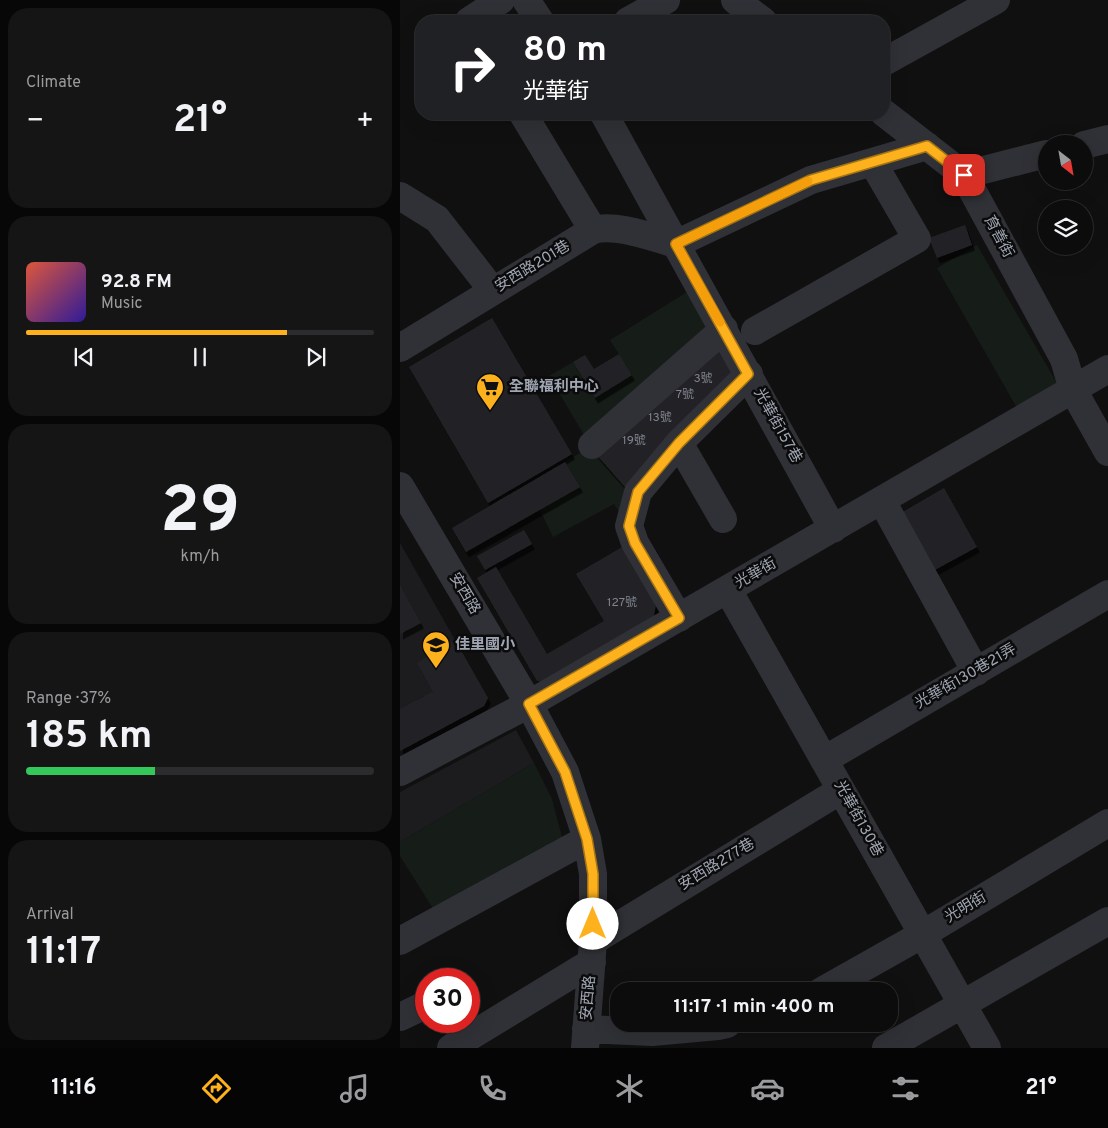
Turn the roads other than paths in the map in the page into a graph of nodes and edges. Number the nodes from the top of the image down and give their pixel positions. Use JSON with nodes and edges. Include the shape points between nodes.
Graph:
{"nodes":[{"id":1,"x":501,"y":0,"type":"edge"},
{"id":2,"x":526,"y":0,"type":"edge"},
{"id":3,"x":666,"y":0,"type":"edge"},
{"id":4,"x":735,"y":0,"type":"edge"},
{"id":5,"x":996,"y":0,"type":"edge"},
{"id":6,"x":478,"y":15,"type":"edge"},
{"id":7,"x":536,"y":15,"type":"edge"},
{"id":8,"x":639,"y":15,"type":"edge"},
{"id":9,"x":755,"y":15,"type":"edge"},
{"id":10,"x":890,"y":59,"type":"edge"},
{"id":11,"x":890,"y":118,"type":"edge"},
{"id":12,"x":527,"y":120,"type":"edge"},
{"id":13,"x":607,"y":120,"type":"edge"},
{"id":14,"x":1108,"y":139,"type":"edge"},
{"id":15,"x":1093,"y":143,"type":"edge"},
{"id":16,"x":927,"y":146,"type":"junction"},
{"id":17,"x":1038,"y":156,"type":"edge"},
{"id":18,"x":872,"y":163,"type":"junction"},
{"id":19,"x":964,"y":175,"type":"junction"},
{"id":20,"x":400,"y":196,"type":"edge"},
{"id":21,"x":594,"y":230,"type":"junction"},
{"id":22,"x":676,"y":244,"type":"junction"},
{"id":23,"x":493,"y":291,"type":"junction"},
{"id":24,"x":724,"y":329,"type":"junction"},
{"id":25,"x":756,"y":331,"type":"dead end"},
{"id":26,"x":400,"y":348,"type":"edge"},
{"id":27,"x":1108,"y":369,"type":"edge"},
{"id":28,"x":748,"y":374,"type":"junction"},
{"id":29,"x":1073,"y":390,"type":"junction"},
{"id":30,"x":679,"y":443,"type":"junction"},
{"id":31,"x":592,"y":445,"type":"dead end"},
{"id":32,"x":1108,"y":452,"type":"edge"},
{"id":33,"x":400,"y":486,"type":"edge"},
{"id":34,"x":882,"y":500,"type":"junction"},
{"id":35,"x":723,"y":519,"type":"dead end"},
{"id":36,"x":833,"y":529,"type":"junction"},
{"id":37,"x":728,"y":590,"type":"junction"},
{"id":38,"x":1108,"y":594,"type":"edge"},
{"id":39,"x":679,"y":618,"type":"junction"},
{"id":40,"x":976,"y":672,"type":"junction"},
{"id":41,"x":529,"y":704,"type":"junction"},
{"id":42,"x":824,"y":760,"type":"junction"},
{"id":43,"x":400,"y":772,"type":"edge"},
{"id":44,"x":841,"y":790,"type":"junction"},
{"id":45,"x":1108,"y":823,"type":"edge"},
{"id":46,"x":587,"y":839,"type":"junction"},
{"id":47,"x":1108,"y":921,"type":"edge"},
{"id":48,"x":923,"y":934,"type":"junction"},
{"id":49,"x":400,"y":941,"type":"edge"},
{"id":50,"x":593,"y":951,"type":"junction"},
{"id":51,"x":838,"y":982,"type":"edge"},
{"id":52,"x":962,"y":1004,"type":"junction"},
{"id":53,"x":652,"y":1032,"type":"edge"},
{"id":54,"x":586,"y":1038,"type":"edge"},
{"id":55,"x":451,"y":1048,"type":"edge"},
{"id":56,"x":886,"y":1048,"type":"edge"},
{"id":57,"x":987,"y":1048,"type":"edge"}],
"edges":[{"from":1,"to":6,"type":"street"},
{"from":2,"to":7,"type":"street"},
{"from":3,"to":8,"type":"street"},
{"from":4,"to":9,"type":"street"},
{"from":5,"to":10,"type":"street"},
{"from":11,"to":16,"type":"street","name":"育善街"},
{"from":12,"to":21,"type":"street"},
{"from":13,"to":22,"type":"street","name":"光華街157巷"},
{"from":14,"to":15,"type":"street"},
{"from":16,"to":18,"type":"street"},
{"from":16,"to":19,"type":"street","name":"育善街"},
{"from":17,"to":19,"type":"street"},
{"from":18,"to":22,"type":"street","via":[[811,180]]},
{"from":18,"to":25,"type":"street","via":[[917,239]]},
{"from":19,"to":29,"type":"street","name":"育善街","via":[[1064,359]]},
{"from":20,"to":23,"type":"street","via":[[437,219]]},
{"from":21,"to":22,"type":"street","name":"安西路201巷","via":[[613,228]]},
{"from":21,"to":23,"type":"street","name":"安西路201巷"},
{"from":22,"to":24,"type":"street","name":"光華街157巷"},
{"from":23,"to":26,"type":"street","name":"安西路201巷"},
{"from":24,"to":28,"type":"street","name":"光華街157巷"},
{"from":24,"to":31,"type":"street"},
{"from":27,"to":29,"type":"street","name":"光華街"},
{"from":28,"to":30,"type":"street"},
{"from":28,"to":36,"type":"street","name":"光華街157巷"},
{"from":29,"to":32,"type":"street"},
{"from":29,"to":34,"type":"street","name":"光華街"},
{"from":30,"to":35,"type":"street"},
{"from":30,"to":39,"type":"street","via":[[638,492],[629,526],[635,543]]},
{"from":33,"to":41,"type":"street","name":"安西路"},
{"from":34,"to":36,"type":"street","name":"光華街"},
{"from":34,"to":40,"type":"street"},
{"from":36,"to":37,"type":"street","name":"光華街"},
{"from":37,"to":39,"type":"street","name":"光華街"},
{"from":37,"to":42,"type":"street","name":"光華街130巷"},
{"from":38,"to":40,"type":"street","name":"光華街130巷21弄"},
{"from":39,"to":41,"type":"street","name":"光華街"},
{"from":40,"to":42,"type":"street","name":"光華街130巷21弄"},
{"from":41,"to":43,"type":"street","name":"光華街"},
{"from":41,"to":46,"type":"street","name":"安西路","via":[[565,772]]},
{"from":42,"to":44,"type":"street","name":"光華街130巷"},
{"from":44,"to":48,"type":"street","name":"光華街130巷"},
{"from":44,"to":50,"type":"street","name":"安西路277巷"},
{"from":45,"to":48,"type":"street","name":"光明街"},
{"from":46,"to":49,"type":"street"},
{"from":46,"to":50,"type":"street","name":"安西路","via":[[593,874]]},
{"from":47,"to":52,"type":"street"},
{"from":48,"to":51,"type":"street","name":"光明街"},
{"from":48,"to":52,"type":"street","name":"光華街130巷"},
{"from":50,"to":54,"type":"street","name":"安西路"},
{"from":50,"to":55,"type":"street","name":"安西路277巷"},
{"from":52,"to":56,"type":"street"},
{"from":52,"to":57,"type":"street","name":"光華街130巷"},
{"from":53,"to":54,"type":"street"}]}
